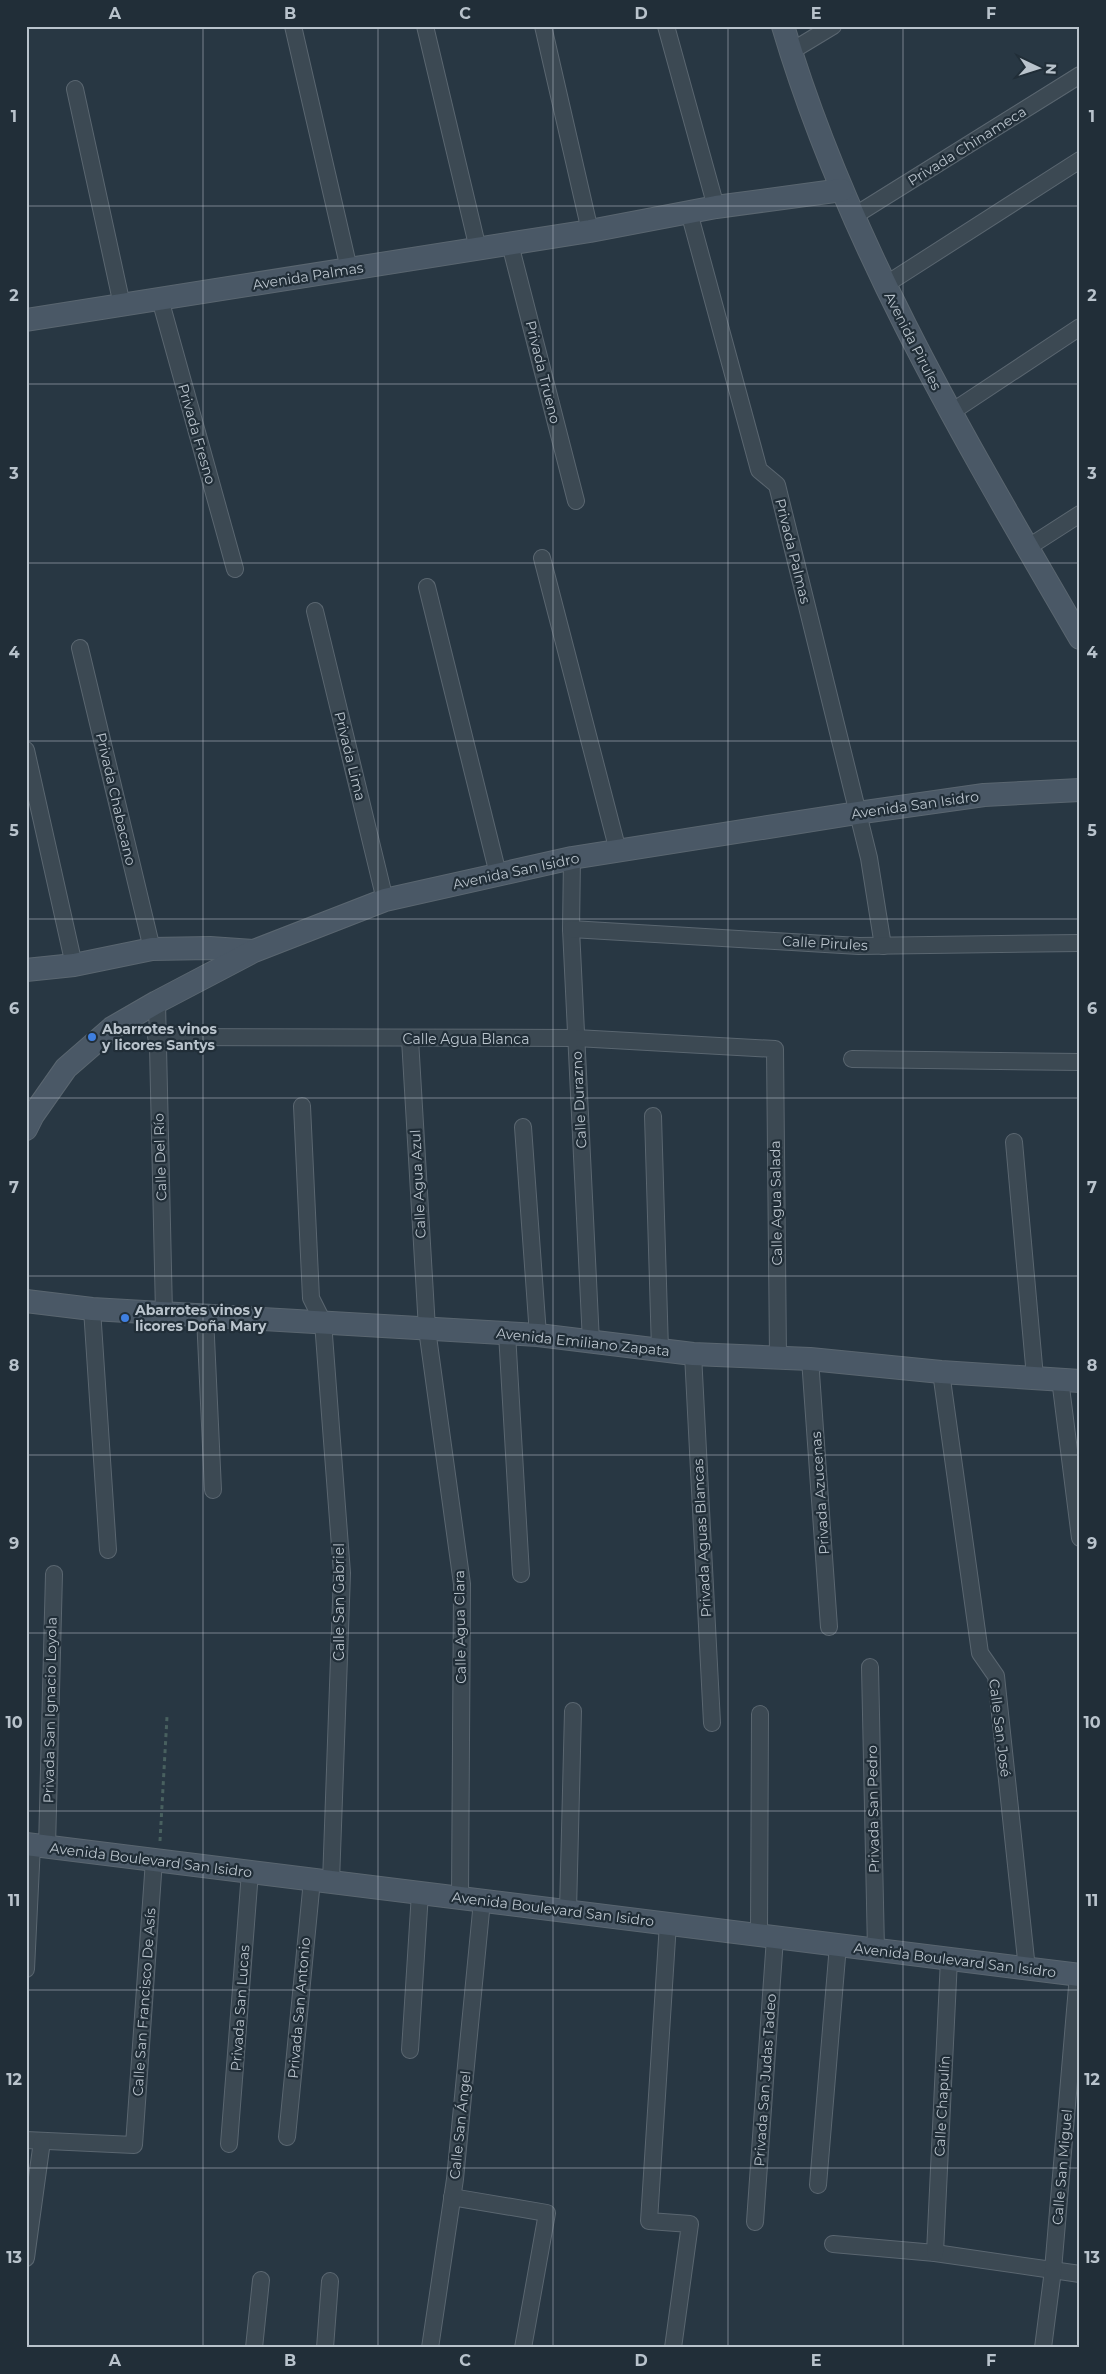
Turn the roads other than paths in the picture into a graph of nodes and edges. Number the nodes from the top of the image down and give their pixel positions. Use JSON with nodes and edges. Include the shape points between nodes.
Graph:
{"nodes":[{"id":1,"x":293,"y":26,"type":"edge"},
{"id":2,"x":424,"y":26,"type":"edge"},
{"id":3,"x":543,"y":26,"type":"edge"},
{"id":4,"x":666,"y":26,"type":"edge"},
{"id":5,"x":783,"y":26,"type":"edge"},
{"id":6,"x":833,"y":26,"type":"edge"},
{"id":7,"x":790,"y":52,"type":"junction"},
{"id":8,"x":1080,"y":75,"type":"edge"},
{"id":9,"x":74,"y":89,"type":"dead end"},
{"id":10,"x":1080,"y":160,"type":"edge"},
{"id":11,"x":842,"y":190,"type":"junction"},
{"id":12,"x":716,"y":207,"type":"junction"},
{"id":13,"x":689,"y":212,"type":"junction"},
{"id":14,"x":854,"y":216,"type":"junction"},
{"id":15,"x":590,"y":231,"type":"junction"},
{"id":16,"x":510,"y":244,"type":"junction"},
{"id":17,"x":478,"y":249,"type":"junction"},
{"id":18,"x":349,"y":269,"type":"junction"},
{"id":19,"x":885,"y":285,"type":"junction"},
{"id":20,"x":160,"y":299,"type":"junction"},
{"id":21,"x":122,"y":305,"type":"junction"},
{"id":22,"x":26,"y":320,"type":"edge"},
{"id":23,"x":1080,"y":327,"type":"edge"},
{"id":24,"x":950,"y":413,"type":"junction"},
{"id":25,"x":576,"y":501,"type":"dead end"},
{"id":26,"x":1080,"y":514,"type":"edge"},
{"id":27,"x":1027,"y":548,"type":"junction"},
{"id":28,"x":542,"y":558,"type":"dead end"},
{"id":29,"x":235,"y":569,"type":"dead end"},
{"id":30,"x":427,"y":587,"type":"dead end"},
{"id":31,"x":315,"y":612,"type":"dead end"},
{"id":32,"x":1080,"y":638,"type":"edge"},
{"id":33,"x":80,"y":648,"type":"dead end"},
{"id":34,"x":26,"y":750,"type":"edge"},
{"id":35,"x":1080,"y":790,"type":"edge"},
{"id":36,"x":857,"y":812,"type":"junction"},
{"id":37,"x":618,"y":851,"type":"junction"},
{"id":38,"x":572,"y":858,"type":"junction"},
{"id":39,"x":498,"y":874,"type":"junction"},
{"id":40,"x":385,"y":900,"type":"junction"},
{"id":41,"x":571,"y":929,"type":"junction"},
{"id":42,"x":1080,"y":943,"type":"edge"},
{"id":43,"x":883,"y":946,"type":"junction"},
{"id":44,"x":152,"y":949,"type":"junction"},
{"id":45,"x":254,"y":951,"type":"junction"},
{"id":46,"x":74,"y":965,"type":"junction"},
{"id":47,"x":26,"y":970,"type":"edge"},
{"id":48,"x":157,"y":1002,"type":"junction"},
{"id":49,"x":156,"y":1037,"type":"junction"},
{"id":50,"x":576,"y":1038,"type":"junction"},
{"id":51,"x":410,"y":1039,"type":"junction"},
{"id":52,"x":775,"y":1049,"type":"joint"},
{"id":53,"x":852,"y":1059,"type":"dead end"},
{"id":54,"x":1080,"y":1062,"type":"edge"},
{"id":55,"x":302,"y":1106,"type":"dead end"},
{"id":56,"x":653,"y":1116,"type":"dead end"},
{"id":57,"x":522,"y":1127,"type":"dead end"},
{"id":58,"x":26,"y":1129,"type":"edge"},
{"id":59,"x":1014,"y":1142,"type":"dead end"},
{"id":60,"x":26,"y":1301,"type":"edge"},
{"id":61,"x":92,"y":1309,"type":"junction"},
{"id":62,"x":164,"y":1313,"type":"junction"},
{"id":63,"x":205,"y":1316,"type":"junction"},
{"id":64,"x":324,"y":1322,"type":"junction"},
{"id":65,"x":427,"y":1329,"type":"junction"},
{"id":66,"x":507,"y":1333,"type":"junction"},
{"id":67,"x":538,"y":1334,"type":"junction"},
{"id":68,"x":591,"y":1342,"type":"junction"},
{"id":69,"x":660,"y":1350,"type":"junction"},
{"id":70,"x":693,"y":1354,"type":"junction"},
{"id":71,"x":778,"y":1357,"type":"junction"},
{"id":72,"x":810,"y":1359,"type":"junction"},
{"id":73,"x":941,"y":1372,"type":"junction"},
{"id":74,"x":1035,"y":1377,"type":"junction"},
{"id":75,"x":1070,"y":1380,"type":"edge"},
{"id":76,"x":213,"y":1490,"type":"dead end"},
{"id":77,"x":1080,"y":1538,"type":"edge"},
{"id":78,"x":108,"y":1550,"type":"dead end"},
{"id":79,"x":54,"y":1574,"type":"dead end"},
{"id":80,"x":521,"y":1574,"type":"dead end"},
{"id":81,"x":829,"y":1627,"type":"dead end"},
{"id":82,"x":870,"y":1667,"type":"dead end"},
{"id":83,"x":573,"y":1711,"type":"dead end"},
{"id":84,"x":760,"y":1714,"type":"dead end"},
{"id":85,"x":712,"y":1722,"type":"dead end"},
{"id":86,"x":35,"y":1845,"type":"edge"},
{"id":87,"x":156,"y":1860,"type":"junction"},
{"id":88,"x":250,"y":1872,"type":"junction"},
{"id":89,"x":321,"y":1881,"type":"junction"},
{"id":90,"x":420,"y":1893,"type":"junction"},
{"id":91,"x":471,"y":1899,"type":"junction"},
{"id":92,"x":568,"y":1911,"type":"junction"},
{"id":93,"x":668,"y":1923,"type":"junction"},
{"id":94,"x":767,"y":1937,"type":"junction"},
{"id":95,"x":838,"y":1945,"type":"junction"},
{"id":96,"x":876,"y":1950,"type":"junction"},
{"id":97,"x":949,"y":1959,"type":"junction"},
{"id":98,"x":26,"y":1969,"type":"edge"},
{"id":99,"x":1027,"y":1969,"type":"junction"},
{"id":100,"x":1079,"y":1975,"type":"edge"},
{"id":101,"x":410,"y":2050,"type":"dead end"},
{"id":102,"x":287,"y":2137,"type":"dead end"},
{"id":103,"x":34,"y":2141,"type":"edge"},
{"id":104,"x":230,"y":2144,"type":"dead end"},
{"id":105,"x":818,"y":2185,"type":"dead end"},
{"id":106,"x":452,"y":2196,"type":"junction"},
{"id":107,"x":754,"y":2222,"type":"dead end"},
{"id":108,"x":833,"y":2244,"type":"dead end"},
{"id":109,"x":936,"y":2253,"type":"junction"},
{"id":110,"x":26,"y":2258,"type":"edge"},
{"id":111,"x":1054,"y":2270,"type":"junction"},
{"id":112,"x":1080,"y":2274,"type":"edge"},
{"id":113,"x":261,"y":2280,"type":"dead end"},
{"id":114,"x":330,"y":2281,"type":"dead end"},
{"id":115,"x":254,"y":2348,"type":"edge"},
{"id":116,"x":325,"y":2348,"type":"edge"},
{"id":117,"x":430,"y":2348,"type":"edge"},
{"id":118,"x":523,"y":2348,"type":"edge"},
{"id":119,"x":673,"y":2348,"type":"edge"},
{"id":120,"x":1043,"y":2348,"type":"edge"}],
"edges":[{"from":1,"to":18,"type":"street"},
{"from":2,"to":17,"type":"street"},
{"from":3,"to":15,"type":"street"},
{"from":4,"to":12,"type":"street"},
{"from":5,"to":7,"type":"main road","name":"Avenida Pirules"},
{"from":6,"to":7,"type":"street"},
{"from":7,"to":11,"type":"main road","name":"Avenida Pirules"},
{"from":8,"to":14,"type":"street","name":"Privada Chinameca"},
{"from":9,"to":21,"type":"street"},
{"from":10,"to":19,"type":"street"},
{"from":11,"to":12,"type":"main road","name":"Avenida Palmas"},
{"from":11,"to":14,"type":"main road","name":"Avenida Pirules"},
{"from":12,"to":13,"type":"main road","name":"Avenida Palmas"},
{"from":13,"to":15,"type":"main road","name":"Avenida Palmas"},
{"from":13,"to":36,"type":"street","name":"Privada Palmas","via":[[759,470],[776,485]]},
{"from":14,"to":19,"type":"main road","name":"Avenida Pirules"},
{"from":15,"to":16,"type":"main road","name":"Avenida Palmas"},
{"from":16,"to":17,"type":"main road","name":"Avenida Palmas"},
{"from":16,"to":25,"type":"street","name":"Privada Trueno"},
{"from":17,"to":18,"type":"main road","name":"Avenida Palmas"},
{"from":18,"to":20,"type":"main road","name":"Avenida Palmas"},
{"from":19,"to":24,"type":"main road","name":"Avenida Pirules"},
{"from":20,"to":21,"type":"main road","name":"Avenida Palmas"},
{"from":20,"to":29,"type":"street","name":"Privada Fresno"},
{"from":21,"to":22,"type":"main road","name":"Avenida Palmas"},
{"from":23,"to":24,"type":"street"},
{"from":24,"to":27,"type":"main road","name":"Avenida Pirules"},
{"from":26,"to":27,"type":"street"},
{"from":27,"to":32,"type":"main road","name":"Avenida Pirules"},
{"from":28,"to":37,"type":"street"},
{"from":30,"to":39,"type":"street"},
{"from":31,"to":40,"type":"street","name":"Privada Lima"},
{"from":33,"to":44,"type":"street","name":"Privada Chabacano"},
{"from":34,"to":46,"type":"street"},
{"from":35,"to":36,"type":"main road","name":"Avenida San Isidro","via":[[984,795]]},
{"from":36,"to":37,"type":"main road","name":"Avenida San Isidro"},
{"from":36,"to":43,"type":"street","name":"Privada Palmas","via":[[875,884]]},
{"from":37,"to":38,"type":"main road","name":"Avenida San Isidro"},
{"from":38,"to":39,"type":"main road","name":"Avenida San Isidro"},
{"from":38,"to":41,"type":"street","name":"Calle Durazno"},
{"from":39,"to":40,"type":"main road","name":"Avenida San Isidro"},
{"from":40,"to":45,"type":"main road","name":"Avenida San Isidro"},
{"from":41,"to":43,"type":"street","name":"Calle Pirules"},
{"from":41,"to":50,"type":"street","name":"Calle Durazno"},
{"from":42,"to":43,"type":"street","name":"Calle Pirules"},
{"from":44,"to":45,"type":"main road"},
{"from":44,"to":46,"type":"main road"},
{"from":45,"to":48,"type":"main road","name":"Avenida San Isidro"},
{"from":46,"to":47,"type":"main road"},
{"from":48,"to":49,"type":"street","name":"Calle Del Río"},
{"from":48,"to":58,"type":"main road","name":"Avenida San Isidro","via":[[112,1028],[66,1068]]},
{"from":49,"to":51,"type":"street","name":"Calle Agua Blanca"},
{"from":49,"to":62,"type":"street","name":"Calle Del Río"},
{"from":50,"to":51,"type":"street","name":"Calle Agua Blanca"},
{"from":50,"to":52,"type":"street","name":"Calle Agua Blanca"},
{"from":50,"to":68,"type":"street","name":"Calle Durazno"},
{"from":51,"to":65,"type":"street","name":"Calle Agua Azul"},
{"from":52,"to":71,"type":"street","name":"Calle Agua Salada"},
{"from":53,"to":54,"type":"street"},
{"from":55,"to":64,"type":"street","via":[[311,1298]]},
{"from":56,"to":69,"type":"street"},
{"from":57,"to":67,"type":"street"},
{"from":59,"to":74,"type":"street"},
{"from":60,"to":61,"type":"main road","name":"Avenida Emiliano Zapata"},
{"from":61,"to":62,"type":"main road","name":"Avenida Emiliano Zapata"},
{"from":61,"to":78,"type":"street"},
{"from":62,"to":63,"type":"main road","name":"Avenida Emiliano Zapata"},
{"from":63,"to":64,"type":"main road","name":"Avenida Emiliano Zapata"},
{"from":63,"to":76,"type":"street"},
{"from":64,"to":65,"type":"main road","name":"Avenida Emiliano Zapata"},
{"from":64,"to":89,"type":"street","name":"Calle San Gabriel","via":[[342,1573]]},
{"from":65,"to":66,"type":"main road","name":"Avenida Emiliano Zapata"},
{"from":65,"to":91,"type":"street","name":"Calle Agua Clara","via":[[462,1584]]},
{"from":66,"to":67,"type":"main road","name":"Avenida Emiliano Zapata"},
{"from":66,"to":80,"type":"street"},
{"from":67,"to":68,"type":"main road","name":"Avenida Emiliano Zapata"},
{"from":68,"to":69,"type":"main road","name":"Avenida Emiliano Zapata"},
{"from":69,"to":70,"type":"main road","name":"Avenida Emiliano Zapata"},
{"from":70,"to":71,"type":"main road","name":"Avenida Emiliano Zapata"},
{"from":70,"to":85,"type":"street","name":"Privada Aguas Blancas"},
{"from":71,"to":72,"type":"main road","name":"Avenida Emiliano Zapata"},
{"from":72,"to":73,"type":"main road","name":"Avenida Emiliano Zapata"},
{"from":72,"to":81,"type":"street","name":"Privada Azucenas"},
{"from":73,"to":74,"type":"main road","name":"Avenida Emiliano Zapata"},
{"from":73,"to":99,"type":"street","name":"Calle San José","via":[[980,1653],[996,1676]]},
{"from":74,"to":75,"type":"main road","name":"Avenida Emiliano Zapata"},
{"from":75,"to":77,"type":"street"},
{"from":79,"to":86,"type":"street","name":"Privada San Ignacio Loyola"},
{"from":82,"to":96,"type":"street","name":"Privada San Pedro"},
{"from":83,"to":92,"type":"street"},
{"from":84,"to":94,"type":"street"},
{"from":86,"to":87,"type":"main road","name":"Avenida Boulevard San Isidro"},
{"from":86,"to":98,"type":"street","name":"Privada San Ignacio Loyola"},
{"from":87,"to":88,"type":"main road","name":"Avenida Boulevard San Isidro"},
{"from":87,"to":103,"type":"street","name":"Calle San Francisco De Asís","via":[[134,2145]]},
{"from":88,"to":89,"type":"main road","name":"Avenida Boulevard San Isidro"},
{"from":88,"to":104,"type":"street","name":"Privada San Lucas"},
{"from":89,"to":90,"type":"main road","name":"Avenida Boulevard San Isidro"},
{"from":89,"to":102,"type":"street","name":"Privada San Antonio"},
{"from":90,"to":91,"type":"main road","name":"Avenida Boulevard San Isidro"},
{"from":90,"to":101,"type":"street"},
{"from":91,"to":92,"type":"main road","name":"Avenida Boulevard San Isidro"},
{"from":91,"to":106,"type":"street","name":"Calle San Ángel"},
{"from":92,"to":93,"type":"main road","name":"Avenida Boulevard San Isidro"},
{"from":93,"to":94,"type":"main road","name":"Avenida Boulevard San Isidro"},
{"from":93,"to":119,"type":"street","via":[[649,2221],[690,2224]]},
{"from":94,"to":95,"type":"main road","name":"Avenida Boulevard San Isidro"},
{"from":94,"to":107,"type":"street","name":"Privada San Judas Tadeo"},
{"from":95,"to":96,"type":"main road","name":"Avenida Boulevard San Isidro"},
{"from":95,"to":105,"type":"street"},
{"from":96,"to":97,"type":"main road","name":"Avenida Boulevard San Isidro"},
{"from":97,"to":99,"type":"main road","name":"Avenida Boulevard San Isidro"},
{"from":97,"to":109,"type":"street","name":"Calle Chapulín"},
{"from":99,"to":100,"type":"main road","name":"Avenida Boulevard San Isidro"},
{"from":100,"to":111,"type":"street","name":"Calle San Miguel"},
{"from":103,"to":110,"type":"street"},
{"from":106,"to":117,"type":"street","name":"Calle San Ángel"},
{"from":106,"to":118,"type":"street","via":[[547,2213]]},
{"from":108,"to":109,"type":"street"},
{"from":109,"to":111,"type":"street"},
{"from":111,"to":112,"type":"street"},
{"from":111,"to":120,"type":"street","name":"Calle San Miguel"},
{"from":113,"to":115,"type":"street"},
{"from":114,"to":116,"type":"street"}]}
